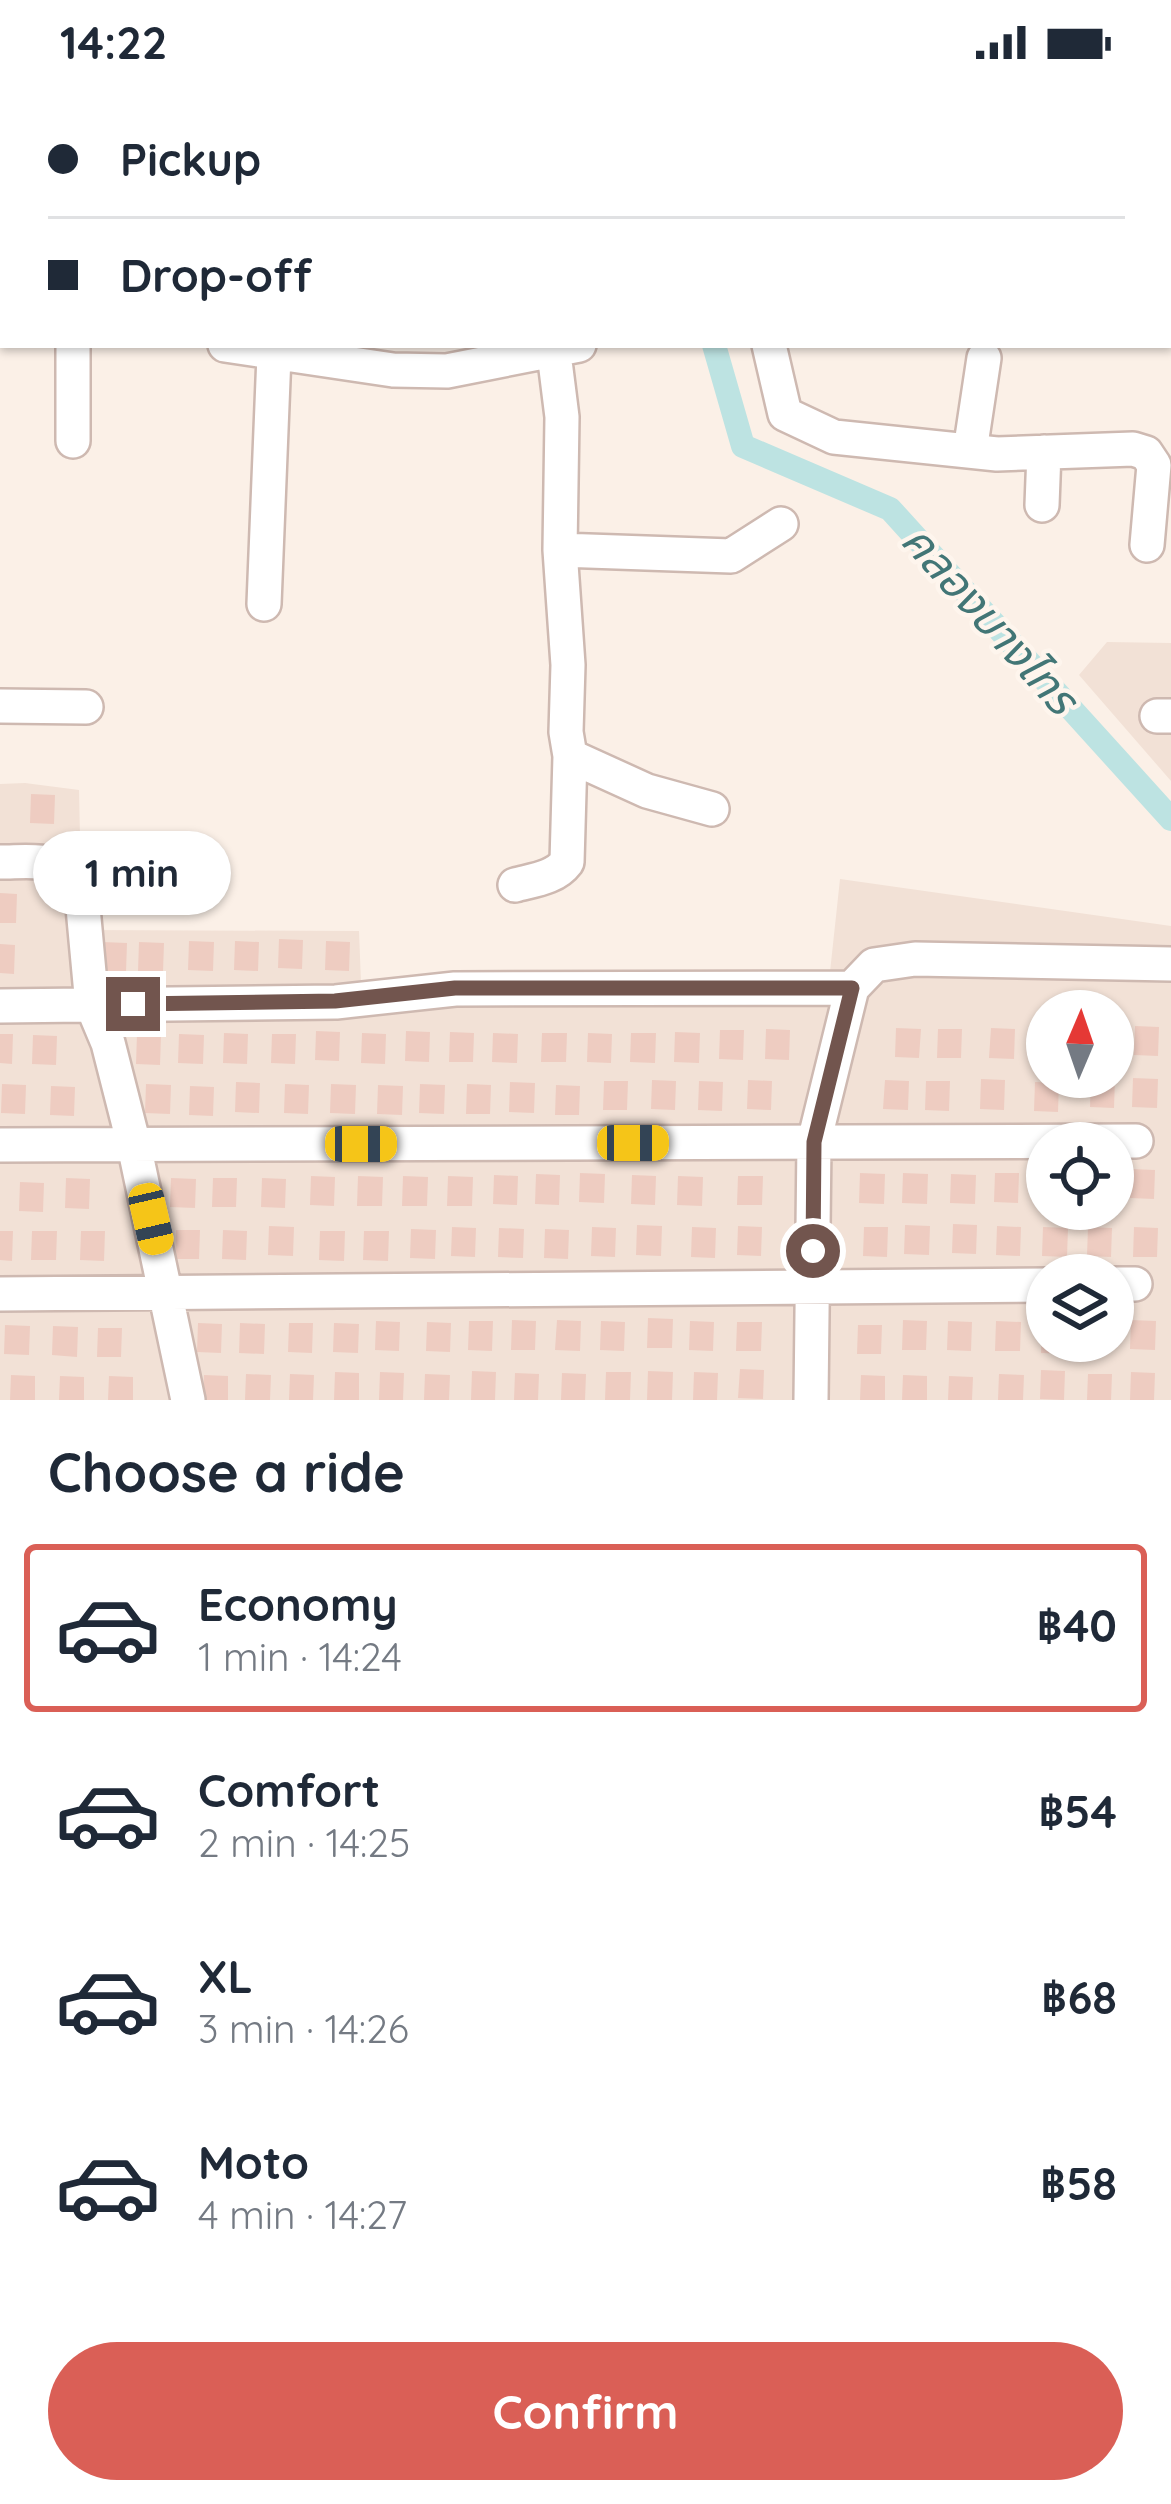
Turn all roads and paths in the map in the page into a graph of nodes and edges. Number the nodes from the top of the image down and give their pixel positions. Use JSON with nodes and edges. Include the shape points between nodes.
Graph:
{"nodes":[{"id":1,"x":73,"y":348,"type":"edge"},
{"id":2,"x":240,"y":348,"type":"edge"},
{"id":3,"x":557,"y":348,"type":"edge"},
{"id":4,"x":562,"y":348,"type":"edge"},
{"id":5,"x":770,"y":348,"type":"edge"},
{"id":6,"x":274,"y":355,"type":"junction"},
{"id":7,"x":357,"y":355,"type":"edge"},
{"id":8,"x":984,"y":358,"type":"dead end"},
{"id":9,"x":73,"y":441,"type":"dead end"},
{"id":10,"x":970,"y":451,"type":"junction"},
{"id":11,"x":1045,"y":452,"type":"junction"},
{"id":12,"x":1042,"y":505,"type":"dead end"},
{"id":13,"x":781,"y":524,"type":"dead end"},
{"id":14,"x":1147,"y":545,"type":"dead end"},
{"id":15,"x":560,"y":550,"type":"junction"},
{"id":16,"x":264,"y":604,"type":"dead end"},
{"id":17,"x":0,"y":706,"type":"edge"},
{"id":18,"x":86,"y":707,"type":"dead end"},
{"id":19,"x":570,"y":756,"type":"junction"},
{"id":20,"x":712,"y":809,"type":"dead end"},
{"id":21,"x":0,"y":862,"type":"edge"},
{"id":22,"x":515,"y":885,"type":"dead end"},
{"id":23,"x":1171,"y":964,"type":"edge"},
{"id":24,"x":852,"y":988,"type":"junction"},
{"id":25,"x":92,"y":1005,"type":"junction"},
{"id":26,"x":0,"y":1006,"type":"edge"},
{"id":27,"x":1136,"y":1141,"type":"dead end"},
{"id":28,"x":814,"y":1142,"type":"junction"},
{"id":29,"x":0,"y":1145,"type":"edge"},
{"id":30,"x":134,"y":1145,"type":"junction"},
{"id":31,"x":1026,"y":1285,"type":"edge"},
{"id":32,"x":812,"y":1287,"type":"junction"},
{"id":33,"x":168,"y":1293,"type":"junction"},
{"id":34,"x":0,"y":1294,"type":"edge"},
{"id":35,"x":188,"y":1400,"type":"edge"},
{"id":36,"x":811,"y":1400,"type":"edge"}],
"edges":[{"from":1,"to":9,"type":"street"},
{"from":2,"to":6,"type":"street"},
{"from":3,"to":7,"type":"street","via":[[447,370]]},
{"from":4,"to":15,"type":"street"},
{"from":5,"to":10,"type":"street","via":[[784,414],[803,426],[834,437]]},
{"from":6,"to":7,"type":"street"},
{"from":6,"to":16,"type":"street"},
{"from":8,"to":10,"type":"street"},
{"from":10,"to":11,"type":"street"},
{"from":11,"to":12,"type":"street"},
{"from":11,"to":14,"type":"street","via":[[1146,453],[1154,465]]},
{"from":13,"to":15,"type":"street","via":[[730,556]]},
{"from":15,"to":19,"type":"street"},
{"from":17,"to":18,"type":"street"},
{"from":19,"to":20,"type":"street"},
{"from":19,"to":22,"type":"street","via":[[567,862]]},
{"from":21,"to":25,"type":"street","via":[[49,862],[75,874]]},
{"from":23,"to":24,"type":"street","via":[[915,959],[874,965]]},
{"from":24,"to":25,"type":"street","via":[[455,988],[335,1001]]},
{"from":24,"to":28,"type":"street"},
{"from":25,"to":26,"type":"street"},
{"from":25,"to":30,"type":"street"},
{"from":27,"to":28,"type":"street"},
{"from":28,"to":30,"type":"street"},
{"from":28,"to":32,"type":"street"},
{"from":29,"to":30,"type":"street"},
{"from":30,"to":33,"type":"street"},
{"from":31,"to":32,"type":"street"},
{"from":32,"to":33,"type":"street"},
{"from":32,"to":36,"type":"street"},
{"from":33,"to":34,"type":"street"},
{"from":33,"to":35,"type":"street"}]}
